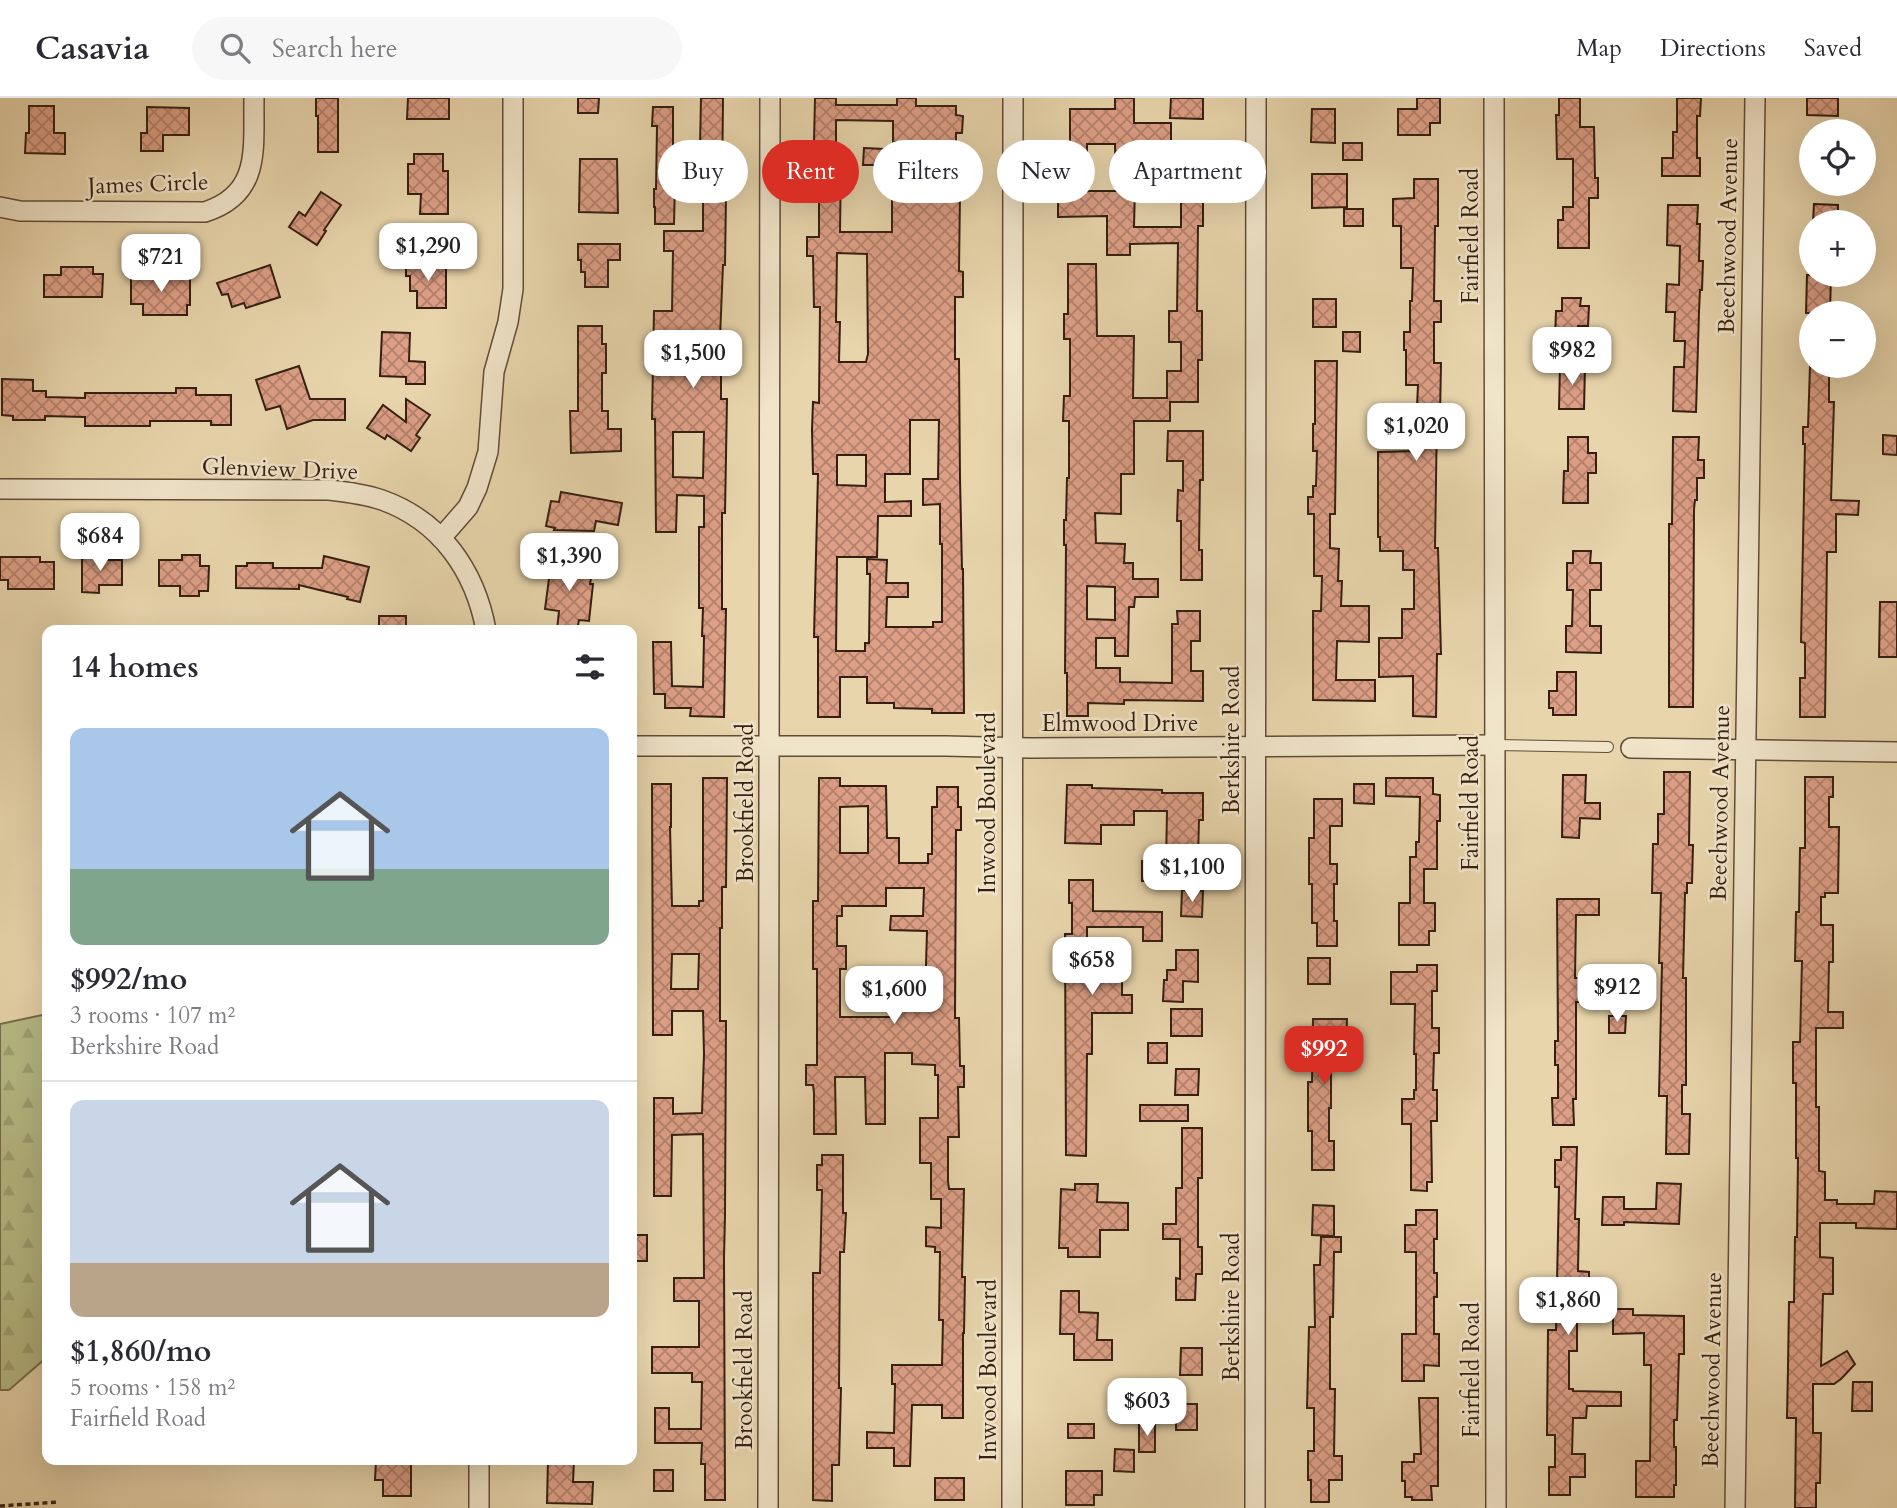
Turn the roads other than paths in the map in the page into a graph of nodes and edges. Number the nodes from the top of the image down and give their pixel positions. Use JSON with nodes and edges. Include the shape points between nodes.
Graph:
{"nodes":[{"id":1,"x":254,"y":98,"type":"edge"},
{"id":2,"x":513,"y":98,"type":"edge"},
{"id":3,"x":770,"y":98,"type":"edge"},
{"id":4,"x":1013,"y":98,"type":"edge"},
{"id":5,"x":1256,"y":98,"type":"edge"},
{"id":6,"x":1494,"y":98,"type":"edge"},
{"id":7,"x":1755,"y":98,"type":"edge"},
{"id":8,"x":0,"y":207,"type":"edge"},
{"id":9,"x":0,"y":489,"type":"edge"},
{"id":10,"x":441,"y":538,"type":"junction"},
{"id":11,"x":485,"y":625,"type":"edge"},
{"id":12,"x":637,"y":746,"type":"edge"},
{"id":13,"x":1495,"y":746,"type":"junction"},
{"id":14,"x":1256,"y":747,"type":"junction"},
{"id":15,"x":1608,"y":747,"type":"dead end"},
{"id":16,"x":770,"y":748,"type":"junction"},
{"id":17,"x":1011,"y":748,"type":"junction"},
{"id":18,"x":1631,"y":748,"type":"dead end"},
{"id":19,"x":1746,"y":750,"type":"junction"},
{"id":20,"x":1897,"y":752,"type":"edge"},
{"id":21,"x":479,"y":1465,"type":"edge"},
{"id":22,"x":479,"y":1508,"type":"edge"},
{"id":23,"x":768,"y":1508,"type":"edge"},
{"id":24,"x":1012,"y":1508,"type":"edge"},
{"id":25,"x":1255,"y":1508,"type":"edge"},
{"id":26,"x":1496,"y":1508,"type":"edge"},
{"id":27,"x":1735,"y":1508,"type":"edge"}],
"edges":[{"from":1,"to":8,"type":"street","name":"James Circle","via":[[249,175],[232,199],[219,207],[205,212],[20,211]]},
{"from":2,"to":10,"type":"street","via":[[513,289],[495,372],[488,452],[468,507]]},
{"from":3,"to":16,"type":"street","name":"Brookfield Road"},
{"from":4,"to":17,"type":"street","name":"Inwood Boulevard"},
{"from":5,"to":14,"type":"street","name":"Berkshire Road"},
{"from":6,"to":13,"type":"street","name":"Fairfield Road"},
{"from":7,"to":19,"type":"street","name":"Beechwood Avenue"},
{"from":9,"to":10,"type":"street","name":"Glenview Drive","via":[[356,493],[408,512]]},
{"from":10,"to":11,"type":"street","name":"Glenview Drive","via":[[473,584]]},
{"from":12,"to":16,"type":"street","name":"Elmwood Drive"},
{"from":13,"to":14,"type":"street","name":"Elmwood Drive"},
{"from":13,"to":15,"type":"lane","name":"Elmwood Drive"},
{"from":13,"to":26,"type":"street","name":"Fairfield Road"},
{"from":14,"to":17,"type":"street","name":"Elmwood Drive"},
{"from":14,"to":25,"type":"street","name":"Berkshire Road"},
{"from":16,"to":17,"type":"street","name":"Elmwood Drive"},
{"from":16,"to":23,"type":"street","name":"Brookfield Road"},
{"from":17,"to":24,"type":"street","name":"Inwood Boulevard"},
{"from":18,"to":19,"type":"street"},
{"from":19,"to":20,"type":"street"},
{"from":19,"to":27,"type":"street","name":"Beechwood Avenue"},
{"from":21,"to":22,"type":"street"}]}
